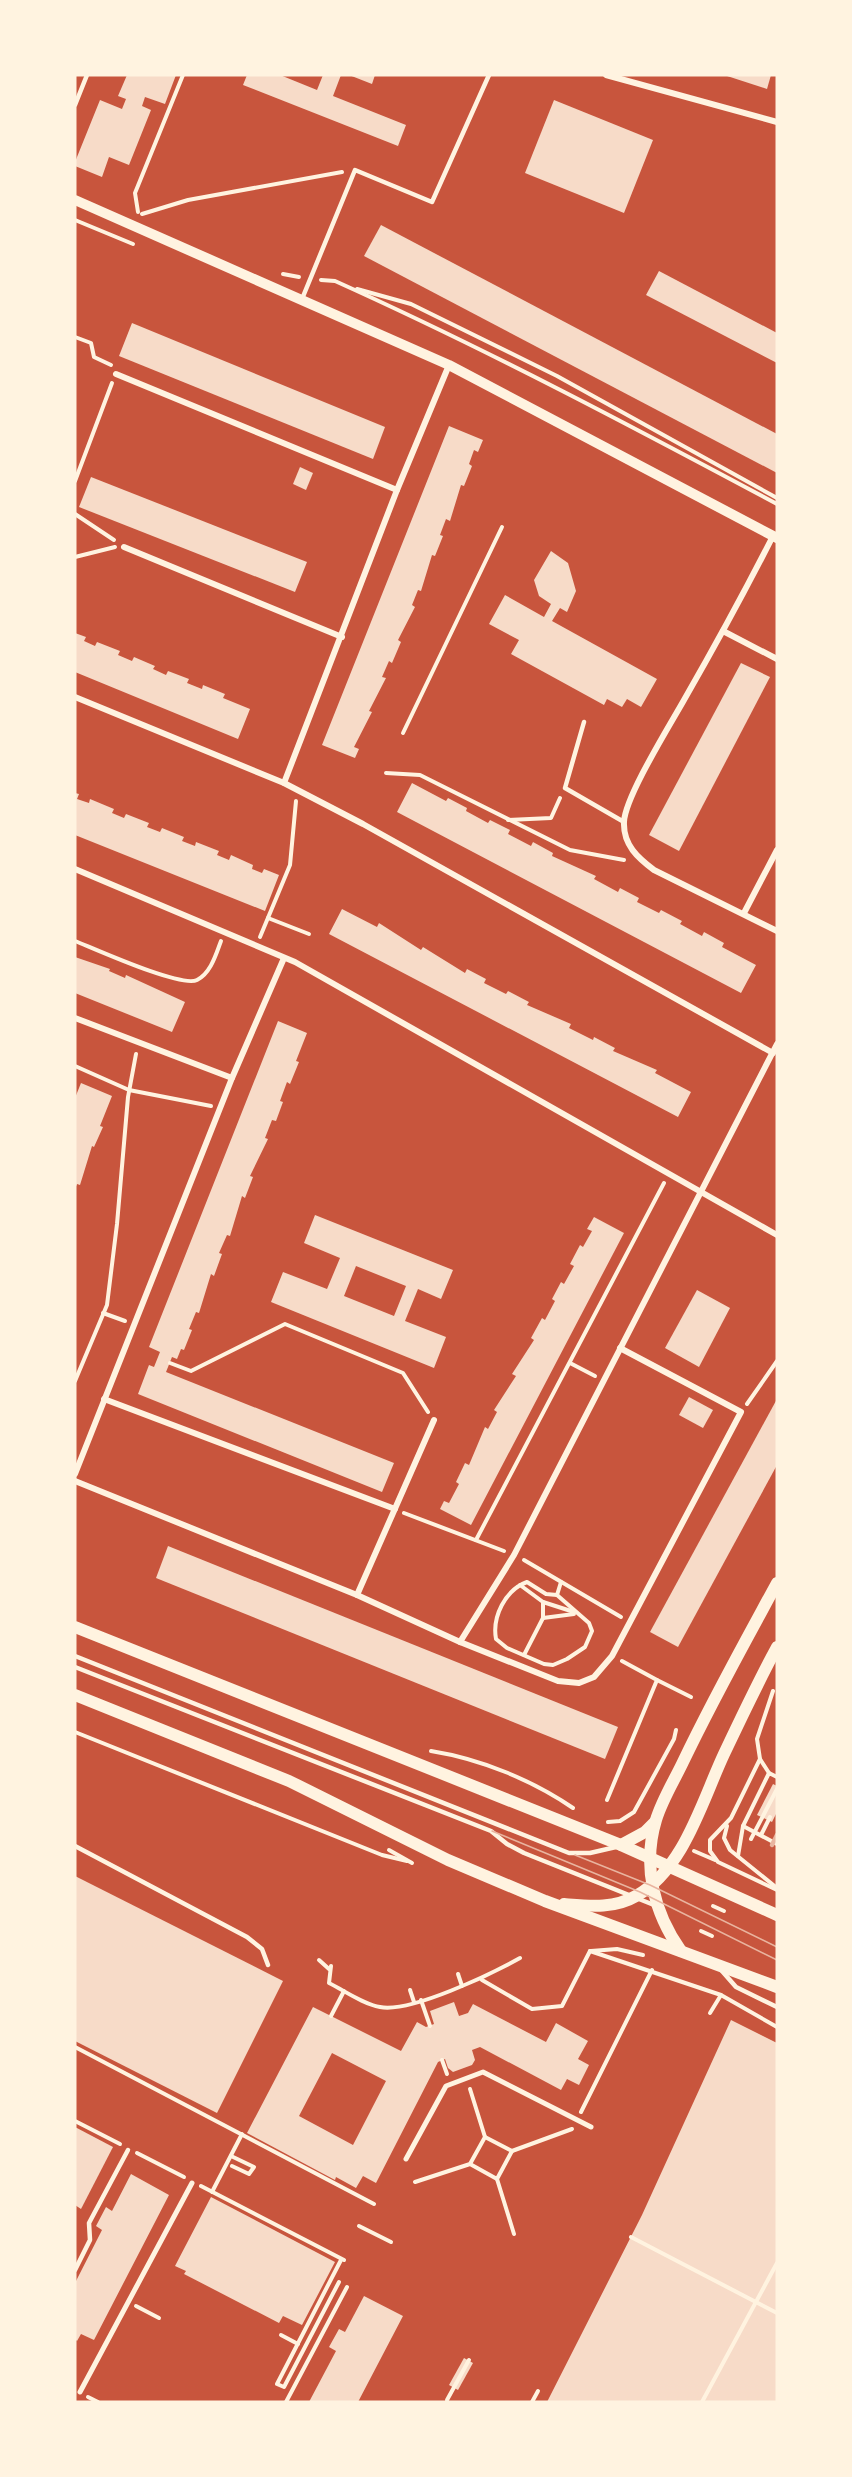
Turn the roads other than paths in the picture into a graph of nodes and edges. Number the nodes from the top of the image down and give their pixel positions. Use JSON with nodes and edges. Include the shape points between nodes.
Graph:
{"nodes":[{"id":1,"x":87,"y":75,"type":"edge"},
{"id":2,"x":489,"y":75,"type":"edge"},
{"id":3,"x":606,"y":75,"type":"edge"},
{"id":4,"x":75,"y":105,"type":"edge"},
{"id":5,"x":777,"y":122,"type":"edge"},
{"id":6,"x":75,"y":201,"type":"edge"},
{"id":7,"x":302,"y":299,"type":"junction"},
{"id":8,"x":449,"y":365,"type":"junction"},
{"id":9,"x":116,"y":374,"type":"road end"},
{"id":10,"x":397,"y":490,"type":"junction"},
{"id":11,"x":775,"y":537,"type":"edge"},
{"id":12,"x":124,"y":547,"type":"dead end"},
{"id":13,"x":723,"y":631,"type":"junction"},
{"id":14,"x":342,"y":637,"type":"junction"},
{"id":15,"x":777,"y":659,"type":"edge"},
{"id":16,"x":75,"y":697,"type":"edge"},
{"id":17,"x":584,"y":722,"type":"dead end"},
{"id":18,"x":284,"y":783,"type":"junction"},
{"id":19,"x":624,"y":822,"type":"junction"},
{"id":20,"x":777,"y":849,"type":"edge"},
{"id":21,"x":75,"y":869,"type":"edge"},
{"id":22,"x":744,"y":913,"type":"junction"},
{"id":23,"x":777,"y":931,"type":"edge"},
{"id":24,"x":284,"y":958,"type":"junction"},
{"id":25,"x":77,"y":1019,"type":"edge"},
{"id":26,"x":75,"y":1028,"type":"edge"},
{"id":27,"x":777,"y":1044,"type":"edge"},
{"id":28,"x":773,"y":1053,"type":"junction"},
{"id":29,"x":232,"y":1078,"type":"junction"},
{"id":30,"x":700,"y":1190,"type":"junction"},
{"id":31,"x":777,"y":1235,"type":"edge"},
{"id":32,"x":620,"y":1348,"type":"junction"},
{"id":33,"x":104,"y":1400,"type":"junction"},
{"id":34,"x":434,"y":1420,"type":"road end"},
{"id":35,"x":75,"y":1474,"type":"edge"},
{"id":36,"x":75,"y":1481,"type":"edge"},
{"id":37,"x":395,"y":1509,"type":"junction"},
{"id":38,"x":777,"y":1583,"type":"edge"},
{"id":39,"x":357,"y":1595,"type":"junction"},
{"id":40,"x":75,"y":1627,"type":"edge"},
{"id":41,"x":460,"y":1642,"type":"junction"},
{"id":42,"x":777,"y":1647,"type":"edge"},
{"id":43,"x":75,"y":1656,"type":"edge"},
{"id":44,"x":75,"y":1667,"type":"edge"},
{"id":45,"x":86,"y":1672,"type":"junction"},
{"id":46,"x":76,"y":1698,"type":"edge"},
{"id":47,"x":655,"y":1822,"type":"junction"},
{"id":48,"x":492,"y":1831,"type":"dead end"},
{"id":49,"x":621,"y":1845,"type":"junction"},
{"id":50,"x":75,"y":1846,"type":"edge"},
{"id":51,"x":652,"y":1858,"type":"junction"},
{"id":52,"x":668,"y":1866,"type":"junction"},
{"id":53,"x":652,"y":1883,"type":"junction"},
{"id":54,"x":635,"y":1897,"type":"junction"},
{"id":55,"x":545,"y":1901,"type":"junction"},
{"id":56,"x":656,"y":1906,"type":"junction"},
{"id":57,"x":777,"y":1915,"type":"edge"},
{"id":58,"x":681,"y":1951,"type":"junction"},
{"id":59,"x":714,"y":1962,"type":"junction"},
{"id":60,"x":268,"y":1965,"type":"dead end"},
{"id":61,"x":777,"y":1987,"type":"edge"},
{"id":62,"x":777,"y":2007,"type":"edge"},
{"id":63,"x":591,"y":2127,"type":"dead end"},
{"id":64,"x":127,"y":2149,"type":"road end"},
{"id":65,"x":406,"y":2160,"type":"dead end"},
{"id":66,"x":192,"y":2182,"type":"road end"},
{"id":67,"x":75,"y":2270,"type":"edge"},
{"id":68,"x":80,"y":2392,"type":"dead end"}],
"edges":[{"from":1,"to":4,"type":"lane"},
{"from":2,"to":7,"type":"lane","via":[[432,202],[355,170]]},
{"from":3,"to":5,"type":"street"},
{"from":6,"to":7,"type":"street","via":[[125,216]]},
{"from":7,"to":8,"type":"street"},
{"from":8,"to":10,"type":"street"},
{"from":8,"to":11,"type":"street"},
{"from":9,"to":10,"type":"street"},
{"from":10,"to":14,"type":"street"},
{"from":11,"to":13,"type":"street"},
{"from":12,"to":14,"type":"street"},
{"from":13,"to":15,"type":"street"},
{"from":13,"to":19,"type":"street","via":[[652,757]]},
{"from":14,"to":18,"type":"street"},
{"from":16,"to":18,"type":"street"},
{"from":17,"to":19,"type":"lane","via":[[565,788]]},
{"from":18,"to":28,"type":"street"},
{"from":19,"to":22,"type":"street","via":[[632,851],[647,864]]},
{"from":20,"to":22,"type":"street"},
{"from":21,"to":24,"type":"street"},
{"from":22,"to":23,"type":"street"},
{"from":24,"to":29,"type":"street"},
{"from":24,"to":30,"type":"street"},
{"from":25,"to":26,"type":"street"},
{"from":25,"to":29,"type":"street"},
{"from":27,"to":28,"type":"street"},
{"from":28,"to":30,"type":"street"},
{"from":29,"to":33,"type":"street"},
{"from":30,"to":31,"type":"street"},
{"from":30,"to":32,"type":"street"},
{"from":32,"to":41,"type":"street","via":[[514,1555]]},
{"from":32,"to":41,"type":"street","via":[[741,1412],[612,1656],[594,1677],[579,1683],[558,1681]]},
{"from":33,"to":35,"type":"street"},
{"from":33,"to":37,"type":"street"},
{"from":34,"to":37,"type":"street"},
{"from":36,"to":39,"type":"street"},
{"from":37,"to":39,"type":"street"},
{"from":38,"to":47,"type":"main road","via":[[695,1737]]},
{"from":39,"to":41,"type":"street"},
{"from":40,"to":49,"type":"main road"},
{"from":42,"to":52,"type":"main road","via":[[688,1837]]},
{"from":43,"to":49,"type":"lane","via":[[569,1852],[590,1853]]},
{"from":44,"to":45,"type":"lane"},
{"from":45,"to":48,"type":"lane"},
{"from":45,"to":54,"type":"lane","via":[[491,1831],[524,1853]]},
{"from":46,"to":55,"type":"main road","via":[[289,1781],[448,1860]]},
{"from":47,"to":49,"type":"main road"},
{"from":47,"to":51,"type":"main road"},
{"from":49,"to":51,"type":"main road"},
{"from":50,"to":60,"type":"lane","via":[[246,1937],[262,1950]]},
{"from":51,"to":52,"type":"main road"},
{"from":51,"to":53,"type":"main road"},
{"from":52,"to":53,"type":"main road"},
{"from":52,"to":57,"type":"main road"},
{"from":53,"to":54,"type":"main road"},
{"from":53,"to":56,"type":"main road"},
{"from":54,"to":55,"type":"main road","via":[[622,1903],[594,1906]]},
{"from":54,"to":56,"type":"lane"},
{"from":55,"to":58,"type":"main road"},
{"from":56,"to":58,"type":"main road"},
{"from":58,"to":59,"type":"main road"},
{"from":59,"to":61,"type":"main road"},
{"from":59,"to":62,"type":"lane","via":[[736,1987]]},
{"from":63,"to":65,"type":"street","via":[[483,2072],[446,2086]]},
{"from":64,"to":67,"type":"lane","via":[[89,2223],[90,2240]]},
{"from":66,"to":68,"type":"street"}]}
